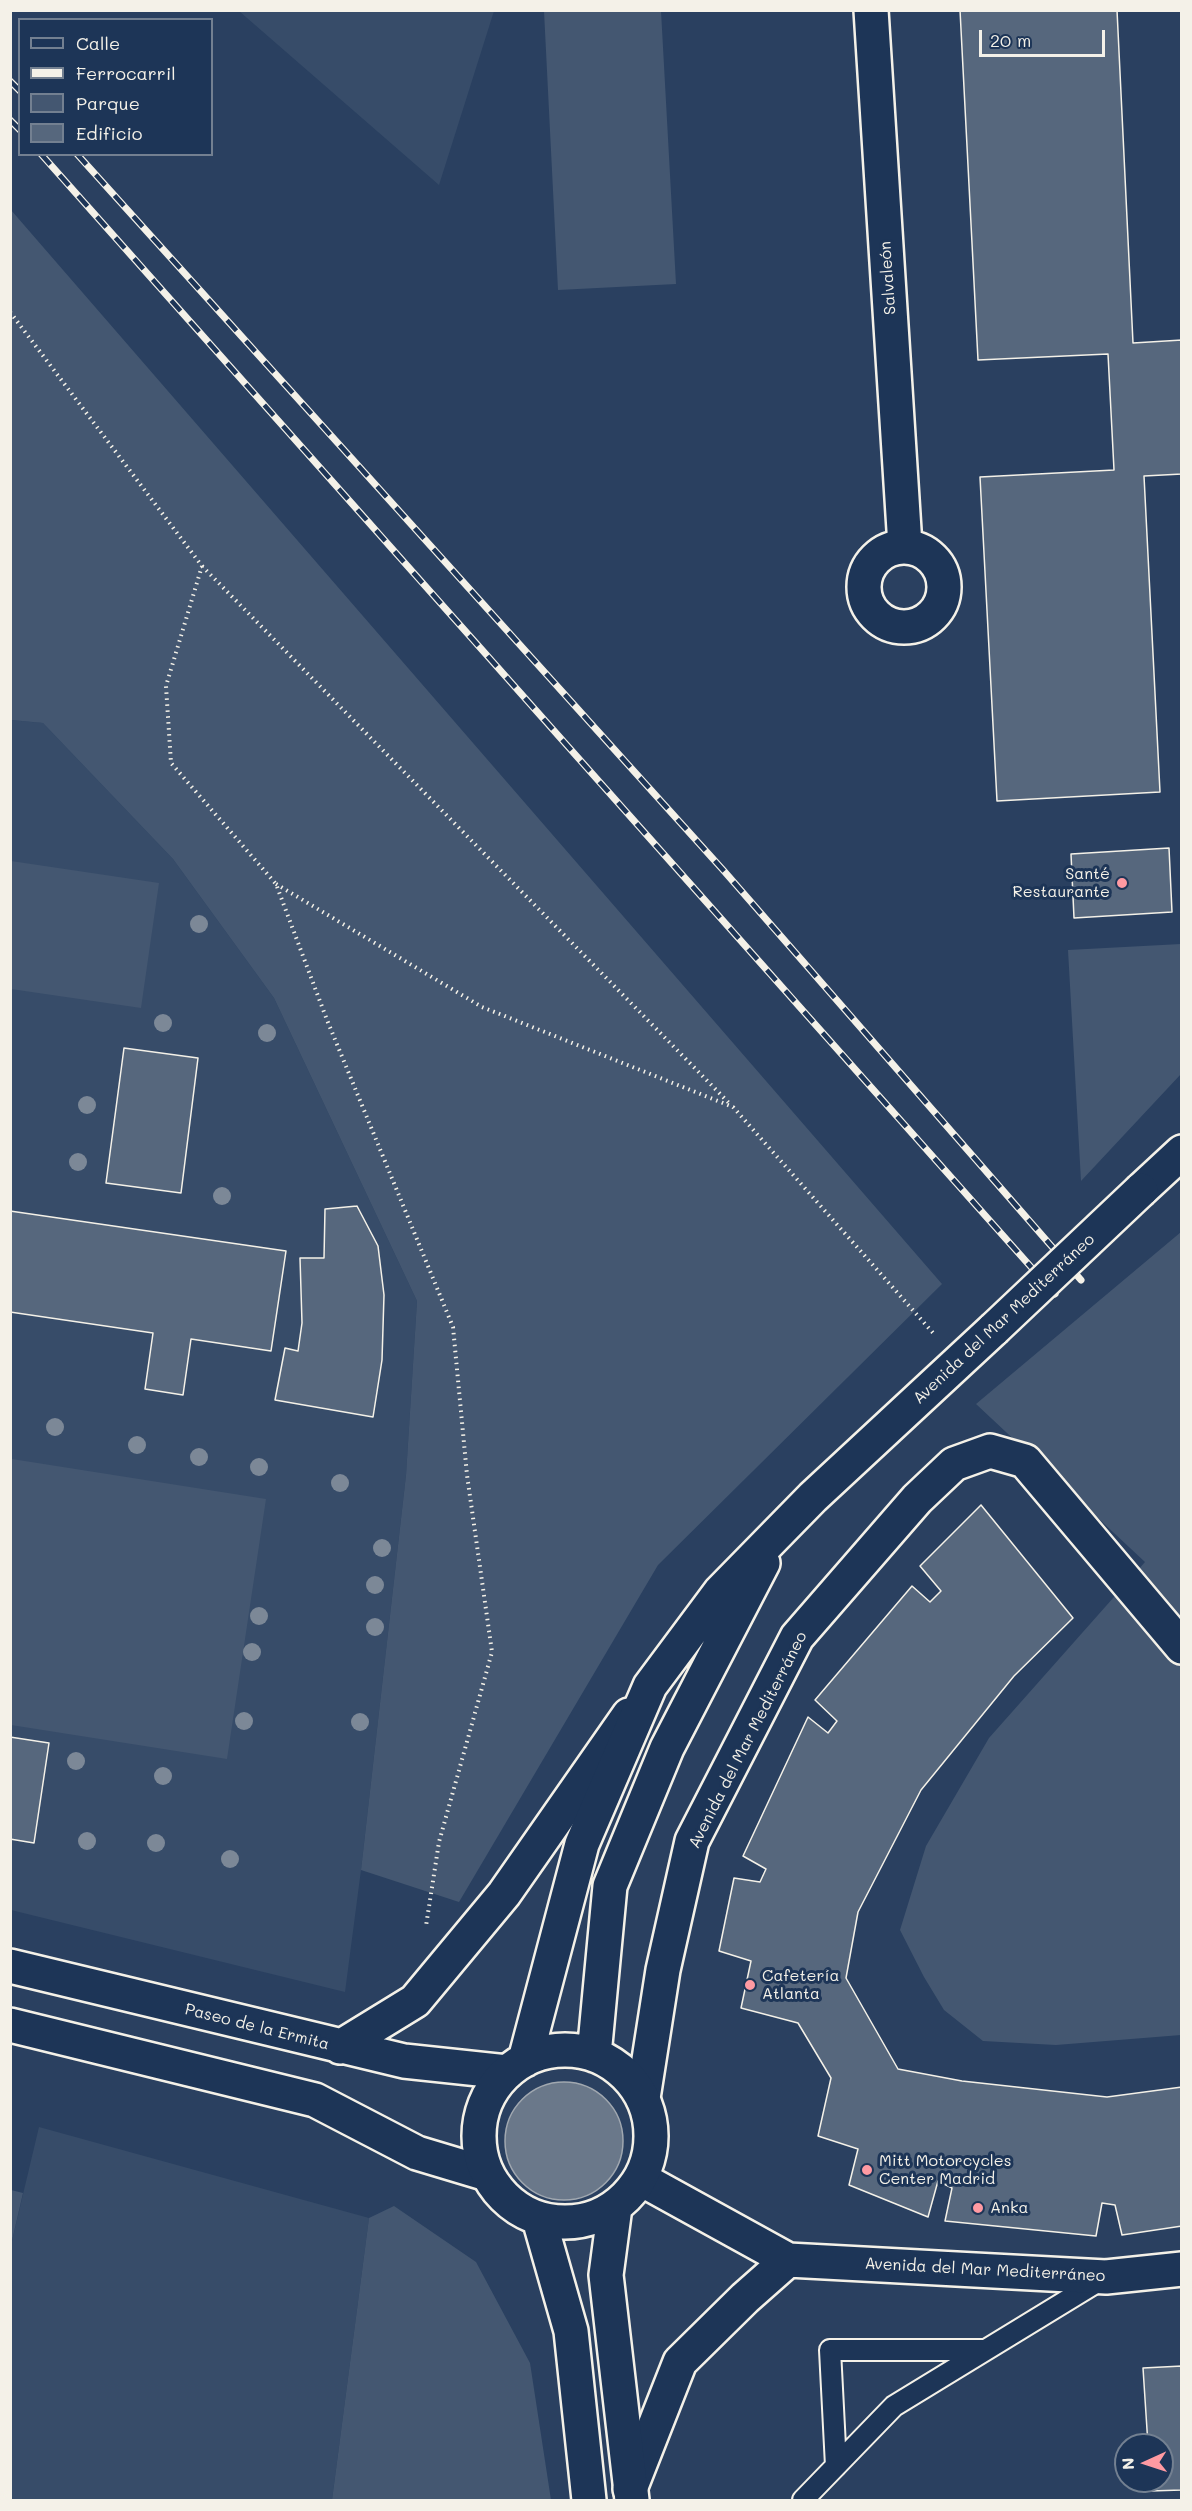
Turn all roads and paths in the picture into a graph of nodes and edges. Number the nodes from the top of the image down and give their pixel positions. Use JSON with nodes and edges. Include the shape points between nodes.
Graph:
{"nodes":[{"id":1,"x":872,"y":10,"type":"edge"},
{"id":2,"x":10,"y":312,"type":"edge"},
{"id":3,"x":905,"y":546,"type":"dead end"},
{"id":4,"x":202,"y":566,"type":"junction"},
{"id":5,"x":276,"y":884,"type":"junction"},
{"id":6,"x":733,"y":1107,"type":"junction"},
{"id":7,"x":1182,"y":1152,"type":"edge"},
{"id":8,"x":958,"y":1361,"type":"junction"},
{"id":9,"x":776,"y":1537,"type":"junction"},
{"id":10,"x":1182,"y":1647,"type":"edge"},
{"id":11,"x":650,"y":1686,"type":"junction"},
{"id":12,"x":425,"y":1933,"type":"dead end"},
{"id":13,"x":10,"y":1966,"type":"edge"},
{"id":14,"x":10,"y":2025,"type":"edge"},
{"id":15,"x":340,"y":2047,"type":"junction"},
{"id":16,"x":594,"y":2055,"type":"junction"},
{"id":17,"x":516,"y":2066,"type":"junction"},
{"id":18,"x":643,"y":2098,"type":"junction"},
{"id":19,"x":487,"y":2174,"type":"junction"},
{"id":20,"x":641,"y":2179,"type":"junction"},
{"id":21,"x":615,"y":2207,"type":"junction"},
{"id":22,"x":539,"y":2219,"type":"junction"},
{"id":23,"x":788,"y":2260,"type":"junction"},
{"id":24,"x":1182,"y":2269,"type":"edge"},
{"id":25,"x":1106,"y":2277,"type":"junction"},
{"id":26,"x":982,"y":2350,"type":"junction"},
{"id":27,"x":836,"y":2466,"type":"junction"},
{"id":28,"x":631,"y":2495,"type":"edge"},
{"id":29,"x":589,"y":2500,"type":"edge"},
{"id":30,"x":803,"y":2500,"type":"edge"}],
"edges":[{"from":1,"to":3,"type":"main road","name":"Salvaleón"},
{"from":2,"to":4,"type":"path"},
{"from":4,"to":5,"type":"path","via":[[166,686],[171,763]]},
{"from":4,"to":6,"type":"path"},
{"from":5,"to":6,"type":"path","via":[[482,1007]]},
{"from":5,"to":12,"type":"path","via":[[327,1020],[453,1327],[467,1475],[492,1652],[439,1842]]},
{"from":6,"to":8,"type":"path"},
{"from":7,"to":8,"type":"main road","name":"Avenida del Mar Mediterráneo","bridge":true},
{"from":8,"to":9,"type":"main road","name":"Avenida del Mar Mediterráneo","via":[[813,1497]]},
{"from":9,"to":11,"type":"main road","name":"Avenida del Mar Mediterráneo","via":[[720,1592]]},
{"from":9,"to":16,"type":"main road","name":"Avenida del Mar Mediterráneo","via":[[667,1748],[610,1886]]},
{"from":10,"to":18,"type":"main road","name":"Avenida del Mar Mediterráneo","via":[[1025,1461],[990,1451],[954,1464],[917,1499],[797,1637],[692,1841],[663,1970]]},
{"from":11,"to":15,"type":"main road","via":[[504,1894],[415,2001]]},
{"from":11,"to":17,"type":"main road","name":"Avenida del Mar Mediterráneo","via":[[582,1844]]},
{"from":13,"to":15,"type":"main road","name":"Paseo de la Ermita"},
{"from":14,"to":19,"type":"main road","via":[[315,2100],[417,2153]]},
{"from":15,"to":17,"type":"main road","name":"Paseo de la Ermita","via":[[404,2061]]},
{"from":16,"to":17,"type":"main road","via":[[571,2050],[547,2051]]},
{"from":16,"to":18,"type":"main road","via":[[614,2065]]},
{"from":17,"to":19,"type":"main road","via":[[490,2094],[481,2120],[479,2147]]},
{"from":18,"to":20,"type":"main road","via":[[651,2125],[650,2153]]},
{"from":19,"to":22,"type":"main road","via":[[500,2194]]},
{"from":20,"to":21,"type":"main road"},
{"from":20,"to":23,"type":"main road","name":"Avenida del Mar Mediterráneo"},
{"from":21,"to":22,"type":"main road","via":[[591,2219],[565,2223]]},
{"from":21,"to":28,"type":"main road","via":[[606,2275]]},
{"from":22,"to":29,"type":"main road","via":[[571,2331]]},
{"from":23,"to":25,"type":"main road","name":"Avenida del Mar Mediterráneo"},
{"from":23,"to":28,"type":"main road","via":[[680,2362]]},
{"from":24,"to":25,"type":"main road","name":"Avenida del Mar Mediterráneo"},
{"from":25,"to":26,"type":"lane"},
{"from":26,"to":27,"type":"lane","via":[[894,2406]]},
{"from":26,"to":27,"type":"lane","via":[[830,2350]]},
{"from":27,"to":30,"type":"lane"}]}
